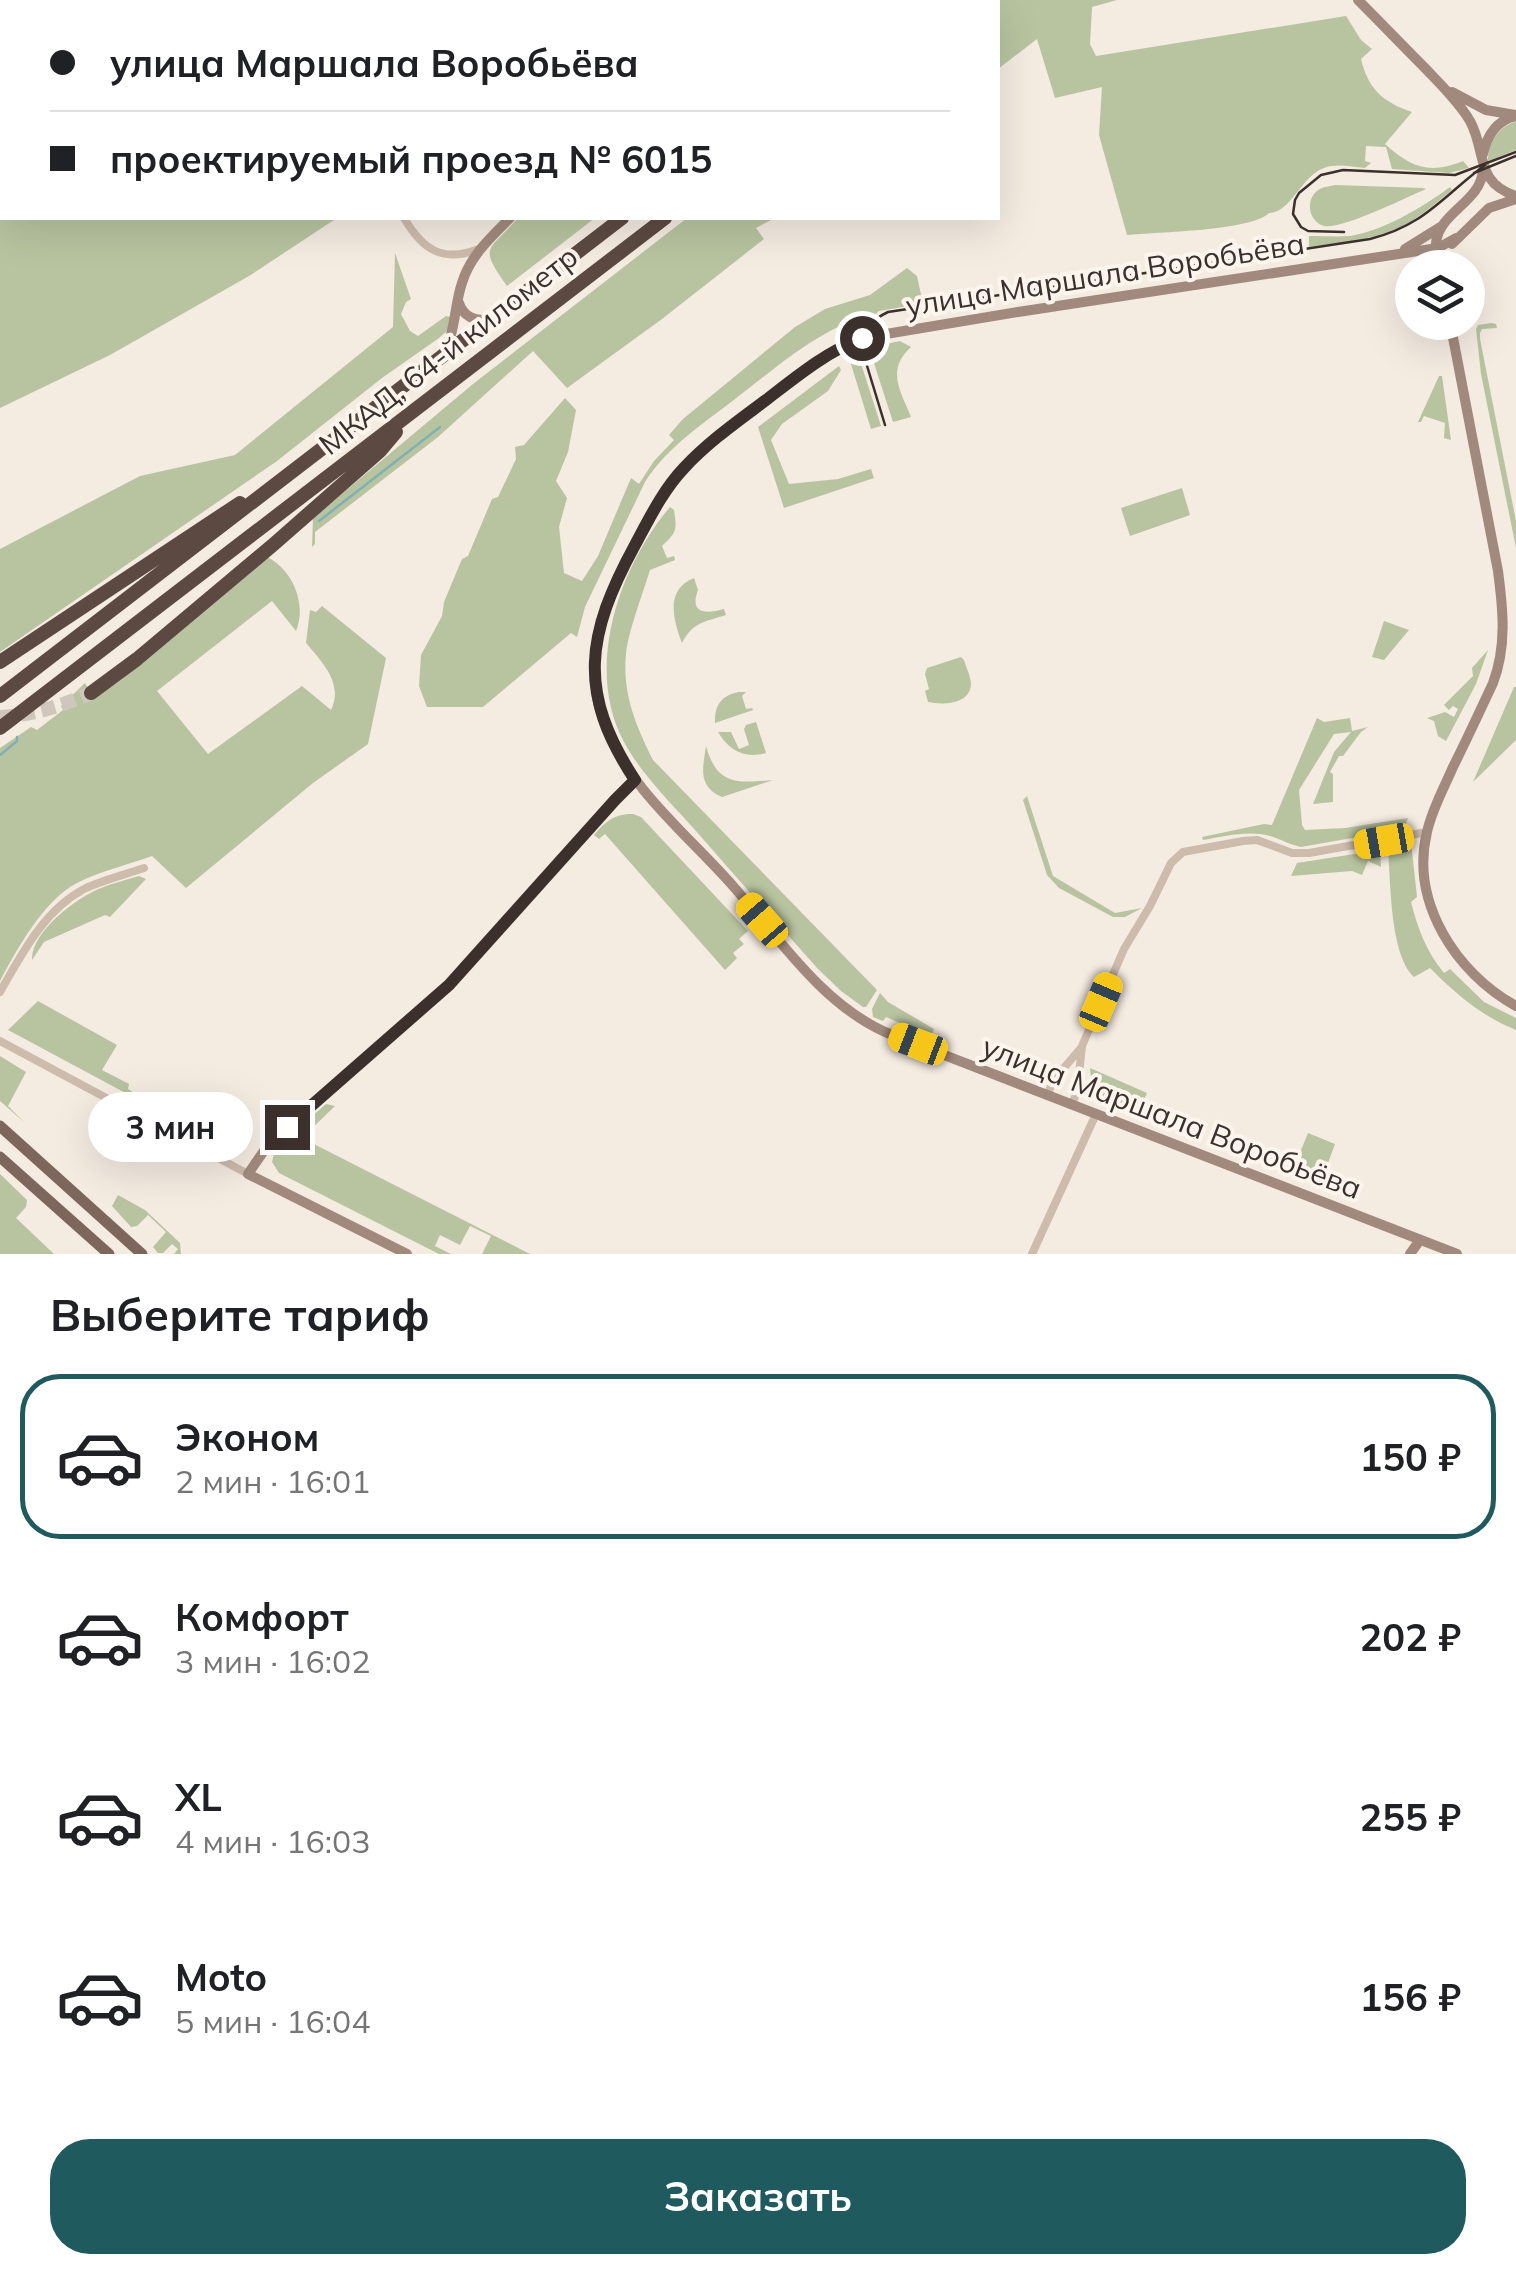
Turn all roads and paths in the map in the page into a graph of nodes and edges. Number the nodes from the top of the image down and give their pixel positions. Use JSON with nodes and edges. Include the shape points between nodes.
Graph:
{"nodes":[{"id":1,"x":1358,"y":0,"type":"edge"},
{"id":2,"x":1440,"y":84,"type":"junction"},
{"id":3,"x":1516,"y":115,"type":"edge"},
{"id":4,"x":1482,"y":164,"type":"junction"},
{"id":5,"x":1516,"y":198,"type":"edge"},
{"id":6,"x":405,"y":220,"type":"edge"},
{"id":7,"x":508,"y":220,"type":"edge"},
{"id":8,"x":619,"y":220,"type":"edge"},
{"id":9,"x":662,"y":220,"type":"edge"},
{"id":10,"x":1442,"y":225,"type":"junction"},
{"id":11,"x":1456,"y":238,"type":"junction"},
{"id":12,"x":1436,"y":248,"type":"junction"},
{"id":13,"x":479,"y":250,"type":"junction"},
{"id":14,"x":1448,"y":250,"type":"edge"},
{"id":15,"x":1391,"y":254,"type":"junction"},
{"id":16,"x":461,"y":255,"type":"junction"},
{"id":17,"x":469,"y":266,"type":"junction"},
{"id":18,"x":458,"y":300,"type":"junction"},
{"id":19,"x":494,"y":316,"type":"junction"},
{"id":20,"x":1453,"y":340,"type":"edge"},
{"id":21,"x":440,"y":358,"type":"junction"},
{"id":22,"x":416,"y":408,"type":"junction"},
{"id":23,"x":275,"y":484,"type":"junction"},
{"id":24,"x":1,"y":662,"type":"edge"},
{"id":25,"x":91,"y":692,"type":"tunnel mouth"},
{"id":26,"x":0,"y":696,"type":"edge"},
{"id":27,"x":0,"y":732,"type":"edge"},
{"id":28,"x":635,"y":780,"type":"junction"},
{"id":29,"x":1427,"y":832,"type":"junction"},
{"id":30,"x":144,"y":868,"type":"dead end"},
{"id":31,"x":0,"y":992,"type":"edge"},
{"id":32,"x":1516,"y":1006,"type":"edge"},
{"id":33,"x":0,"y":1041,"type":"edge"},
{"id":34,"x":1082,"y":1046,"type":"junction"},
{"id":35,"x":1048,"y":1095,"type":"junction"},
{"id":36,"x":1072,"y":1104,"type":"junction"},
{"id":37,"x":1096,"y":1114,"type":"junction"},
{"id":38,"x":0,"y":1123,"type":"edge"},
{"id":39,"x":0,"y":1157,"type":"edge"},
{"id":40,"x":248,"y":1174,"type":"junction"},
{"id":41,"x":1420,"y":1240,"type":"junction"},
{"id":42,"x":108,"y":1254,"type":"edge"},
{"id":43,"x":142,"y":1254,"type":"edge"},
{"id":44,"x":407,"y":1254,"type":"edge"},
{"id":45,"x":1032,"y":1254,"type":"edge"},
{"id":46,"x":1410,"y":1254,"type":"edge"},
{"id":47,"x":1457,"y":1254,"type":"edge"}],
"edges":[{"from":1,"to":2,"type":"street"},
{"from":2,"to":3,"type":"street","via":[[1477,107]]},
{"from":2,"to":4,"type":"street","via":[[1470,122]]},
{"from":3,"to":4,"type":"street","via":[[1495,127]]},
{"from":4,"to":5,"type":"street"},
{"from":4,"to":10,"type":"street","via":[[1479,186]]},
{"from":5,"to":11,"type":"street","via":[[1488,208]]},
{"from":6,"to":16,"type":"street","via":[[437,253]]},
{"from":7,"to":13,"type":"street"},
{"from":8,"to":19,"type":"highway","name":"МКАД, 64-й километр"},
{"from":9,"to":22,"type":"highway","name":"МКАД, 64-й километр"},
{"from":10,"to":12,"type":"street"},
{"from":10,"to":15,"type":"street","name":"улица Маршала Воробьёва"},
{"from":11,"to":12,"type":"street","name":"улица Маршала Воробьёва"},
{"from":11,"to":14,"type":"street"},
{"from":12,"to":15,"type":"street","name":"улица Маршала Воробьёва"},
{"from":13,"to":16,"type":"street"},
{"from":13,"to":17,"type":"street"},
{"from":15,"to":28,"type":"street","name":"улица Маршала Воробьёва","via":[[862,338],[821,359],[734,423],[676,477],[606,604],[596,692],[605,726]]},
{"from":16,"to":17,"type":"street"},
{"from":17,"to":18,"type":"street"},
{"from":18,"to":19,"type":"street","via":[[469,317]]},
{"from":18,"to":21,"type":"street"},
{"from":19,"to":21,"type":"highway","name":"МКАД, 64-й километр"},
{"from":20,"to":29,"type":"street","via":[[1498,571],[1502,644],[1493,683]]},
{"from":21,"to":23,"type":"highway","name":"МКАД, 64-й километр"},
{"from":22,"to":25,"type":"highway","via":[[380,451],[274,544]]},
{"from":22,"to":27,"type":"highway","name":"МКАД, 64-й километр"},
{"from":23,"to":24,"type":"highway"},
{"from":23,"to":26,"type":"highway"},
{"from":28,"to":35,"type":"street","name":"улица Маршала Воробьёва","via":[[841,1005],[885,1032]]},
{"from":28,"to":40,"type":"street","via":[[449,985],[268,1145]]},
{"from":29,"to":32,"type":"street","via":[[1426,883],[1442,932],[1471,973]]},
{"from":29,"to":34,"type":"street","via":[[1309,853],[1258,840],[1183,852],[1124,949]]},
{"from":30,"to":31,"type":"street","via":[[62,904],[32,936]]},
{"from":33,"to":40,"type":"street"},
{"from":34,"to":35,"type":"street"},
{"from":34,"to":36,"type":"street"},
{"from":35,"to":36,"type":"street","name":"улица Маршала Воробьёва"},
{"from":36,"to":37,"type":"street","name":"улица Маршала Воробьёва"},
{"from":37,"to":41,"type":"street","name":"улица Маршала Воробьёва"},
{"from":37,"to":45,"type":"street"},
{"from":38,"to":43,"type":"main road"},
{"from":39,"to":42,"type":"main road"},
{"from":40,"to":44,"type":"street"},
{"from":41,"to":46,"type":"street"},
{"from":41,"to":47,"type":"street","name":"улица Маршала Воробьёва"}]}
